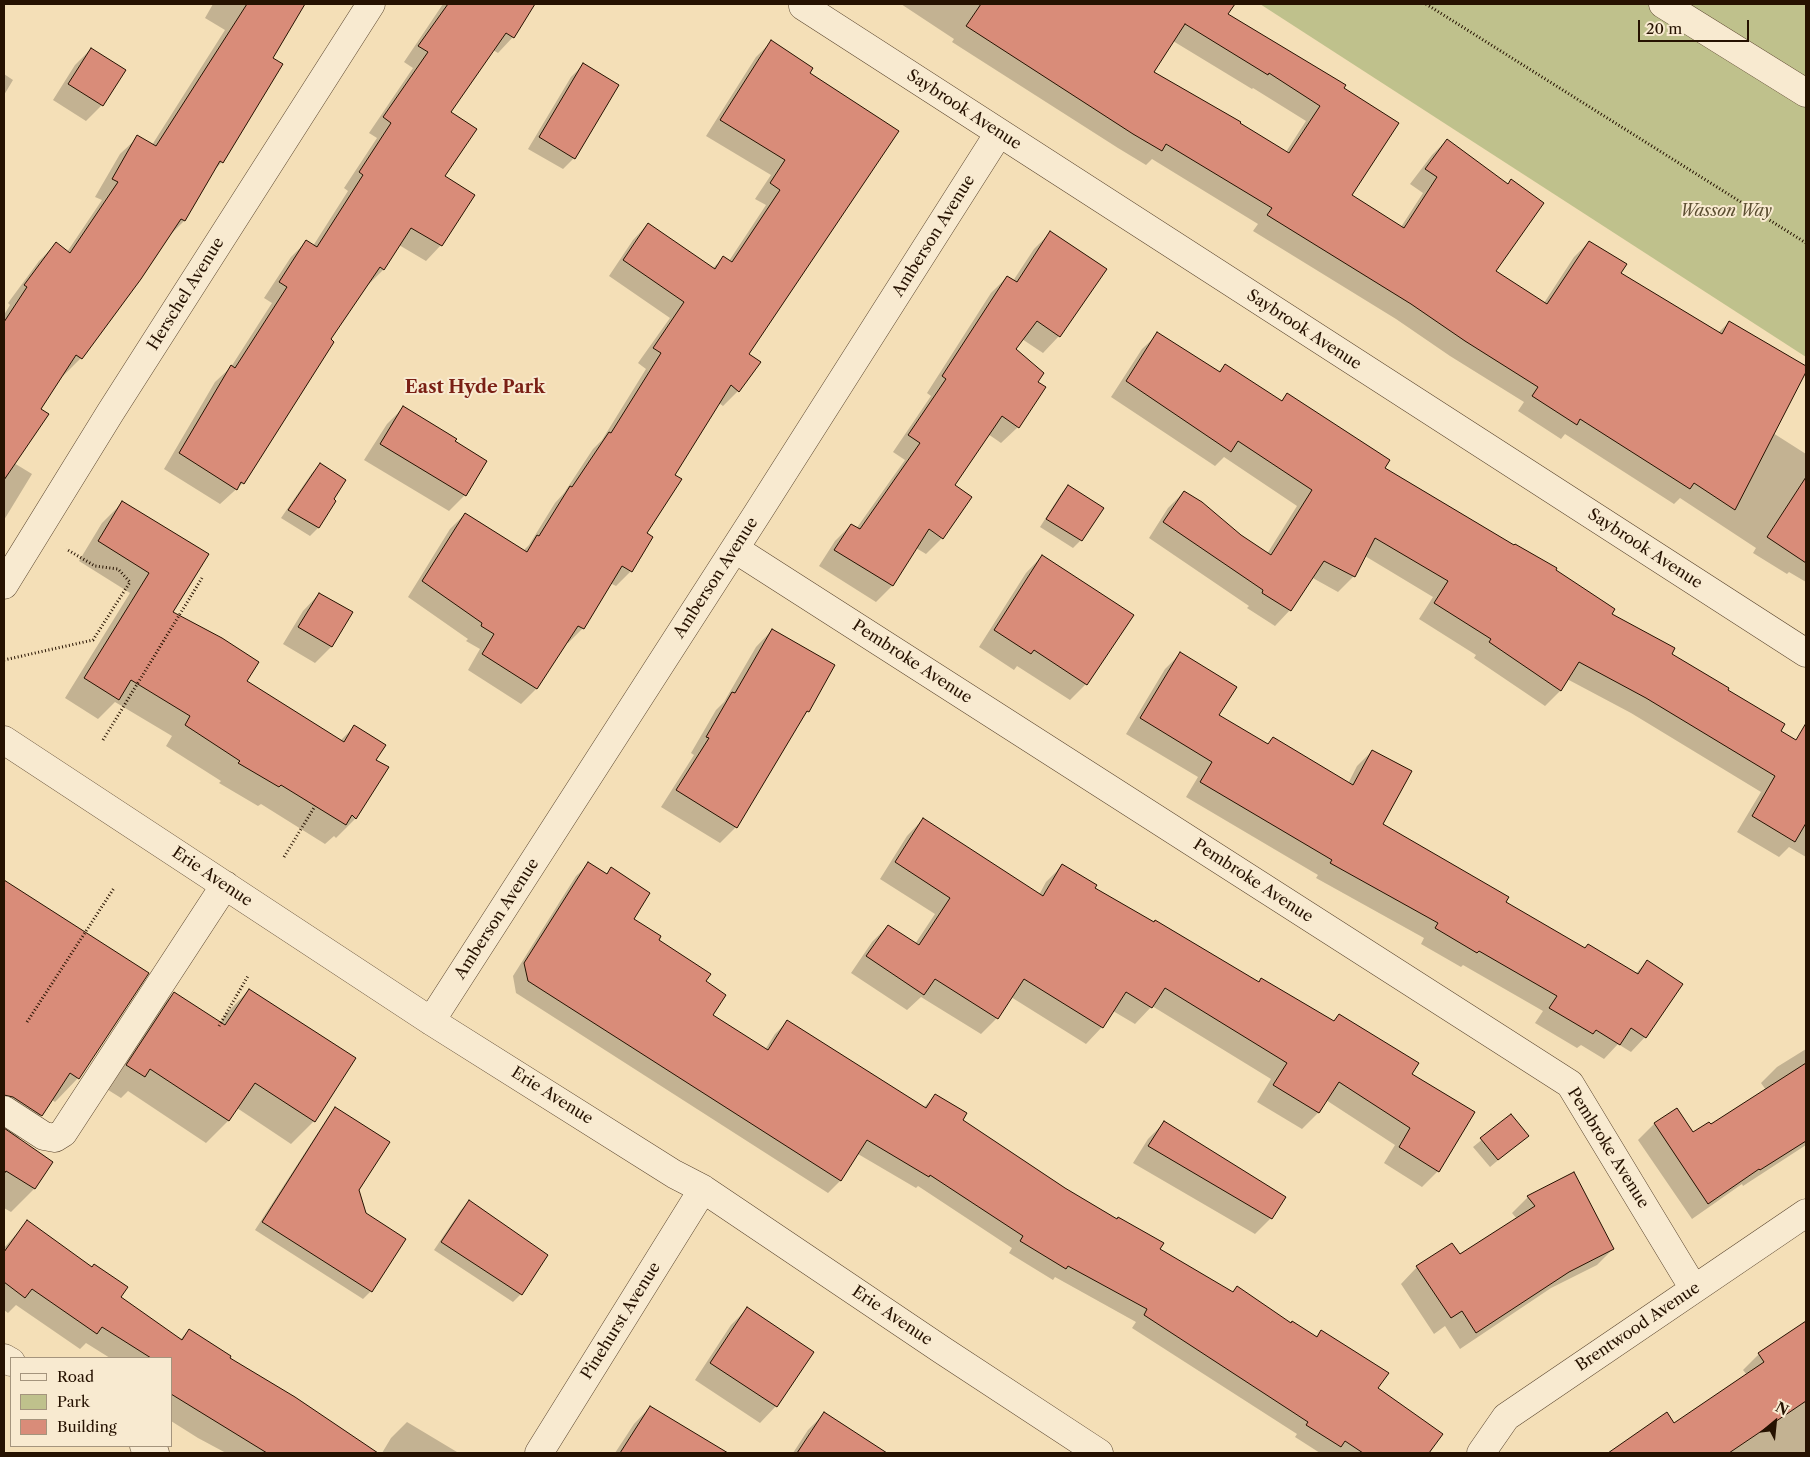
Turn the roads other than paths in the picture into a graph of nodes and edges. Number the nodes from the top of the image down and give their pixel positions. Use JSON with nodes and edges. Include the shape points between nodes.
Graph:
{"nodes":[{"id":1,"x":371,"y":4,"type":"edge"},
{"id":2,"x":1663,"y":4,"type":"edge"},
{"id":3,"x":803,"y":6,"type":"dead end"},
{"id":4,"x":1806,"y":93,"type":"edge"},
{"id":5,"x":999,"y":133,"type":"junction"},
{"id":6,"x":735,"y":549,"type":"junction"},
{"id":7,"x":4,"y":585,"type":"edge"},
{"id":8,"x":1806,"y":653,"type":"edge"},
{"id":9,"x":4,"y":740,"type":"edge"},
{"id":10,"x":224,"y":885,"type":"junction"},
{"id":11,"x":432,"y":1022,"type":"junction"},
{"id":12,"x":4,"y":1110,"type":"edge"},
{"id":13,"x":703,"y":1189,"type":"junction"},
{"id":14,"x":1806,"y":1212,"type":"edge"},
{"id":15,"x":1694,"y":1288,"type":"junction"},
{"id":16,"x":539,"y":1453,"type":"edge"},
{"id":17,"x":1099,"y":1453,"type":"edge"},
{"id":18,"x":1482,"y":1453,"type":"edge"}],
"edges":[{"from":1,"to":7,"type":"street","name":"Herschel Avenue"},
{"from":2,"to":4,"type":"street"},
{"from":3,"to":5,"type":"street","name":"Saybrook Avenue"},
{"from":5,"to":6,"type":"street","name":"Amberson Avenue"},
{"from":5,"to":8,"type":"street","name":"Saybrook Avenue"},
{"from":6,"to":11,"type":"street","name":"Amberson Avenue"},
{"from":6,"to":15,"type":"street","name":"Pembroke Avenue","via":[[1570,1084]]},
{"from":9,"to":10,"type":"street","name":"Erie Avenue"},
{"from":10,"to":11,"type":"street","name":"Erie Avenue"},
{"from":10,"to":12,"type":"street","via":[[63,1133],[55,1138],[44,1136]]},
{"from":11,"to":13,"type":"street","name":"Erie Avenue"},
{"from":13,"to":16,"type":"street","name":"Pinehurst Avenue"},
{"from":13,"to":17,"type":"street","name":"Erie Avenue"},
{"from":14,"to":15,"type":"street","name":"Brentwood Avenue"},
{"from":15,"to":18,"type":"street","name":"Brentwood Avenue","via":[[1506,1416]]}]}
